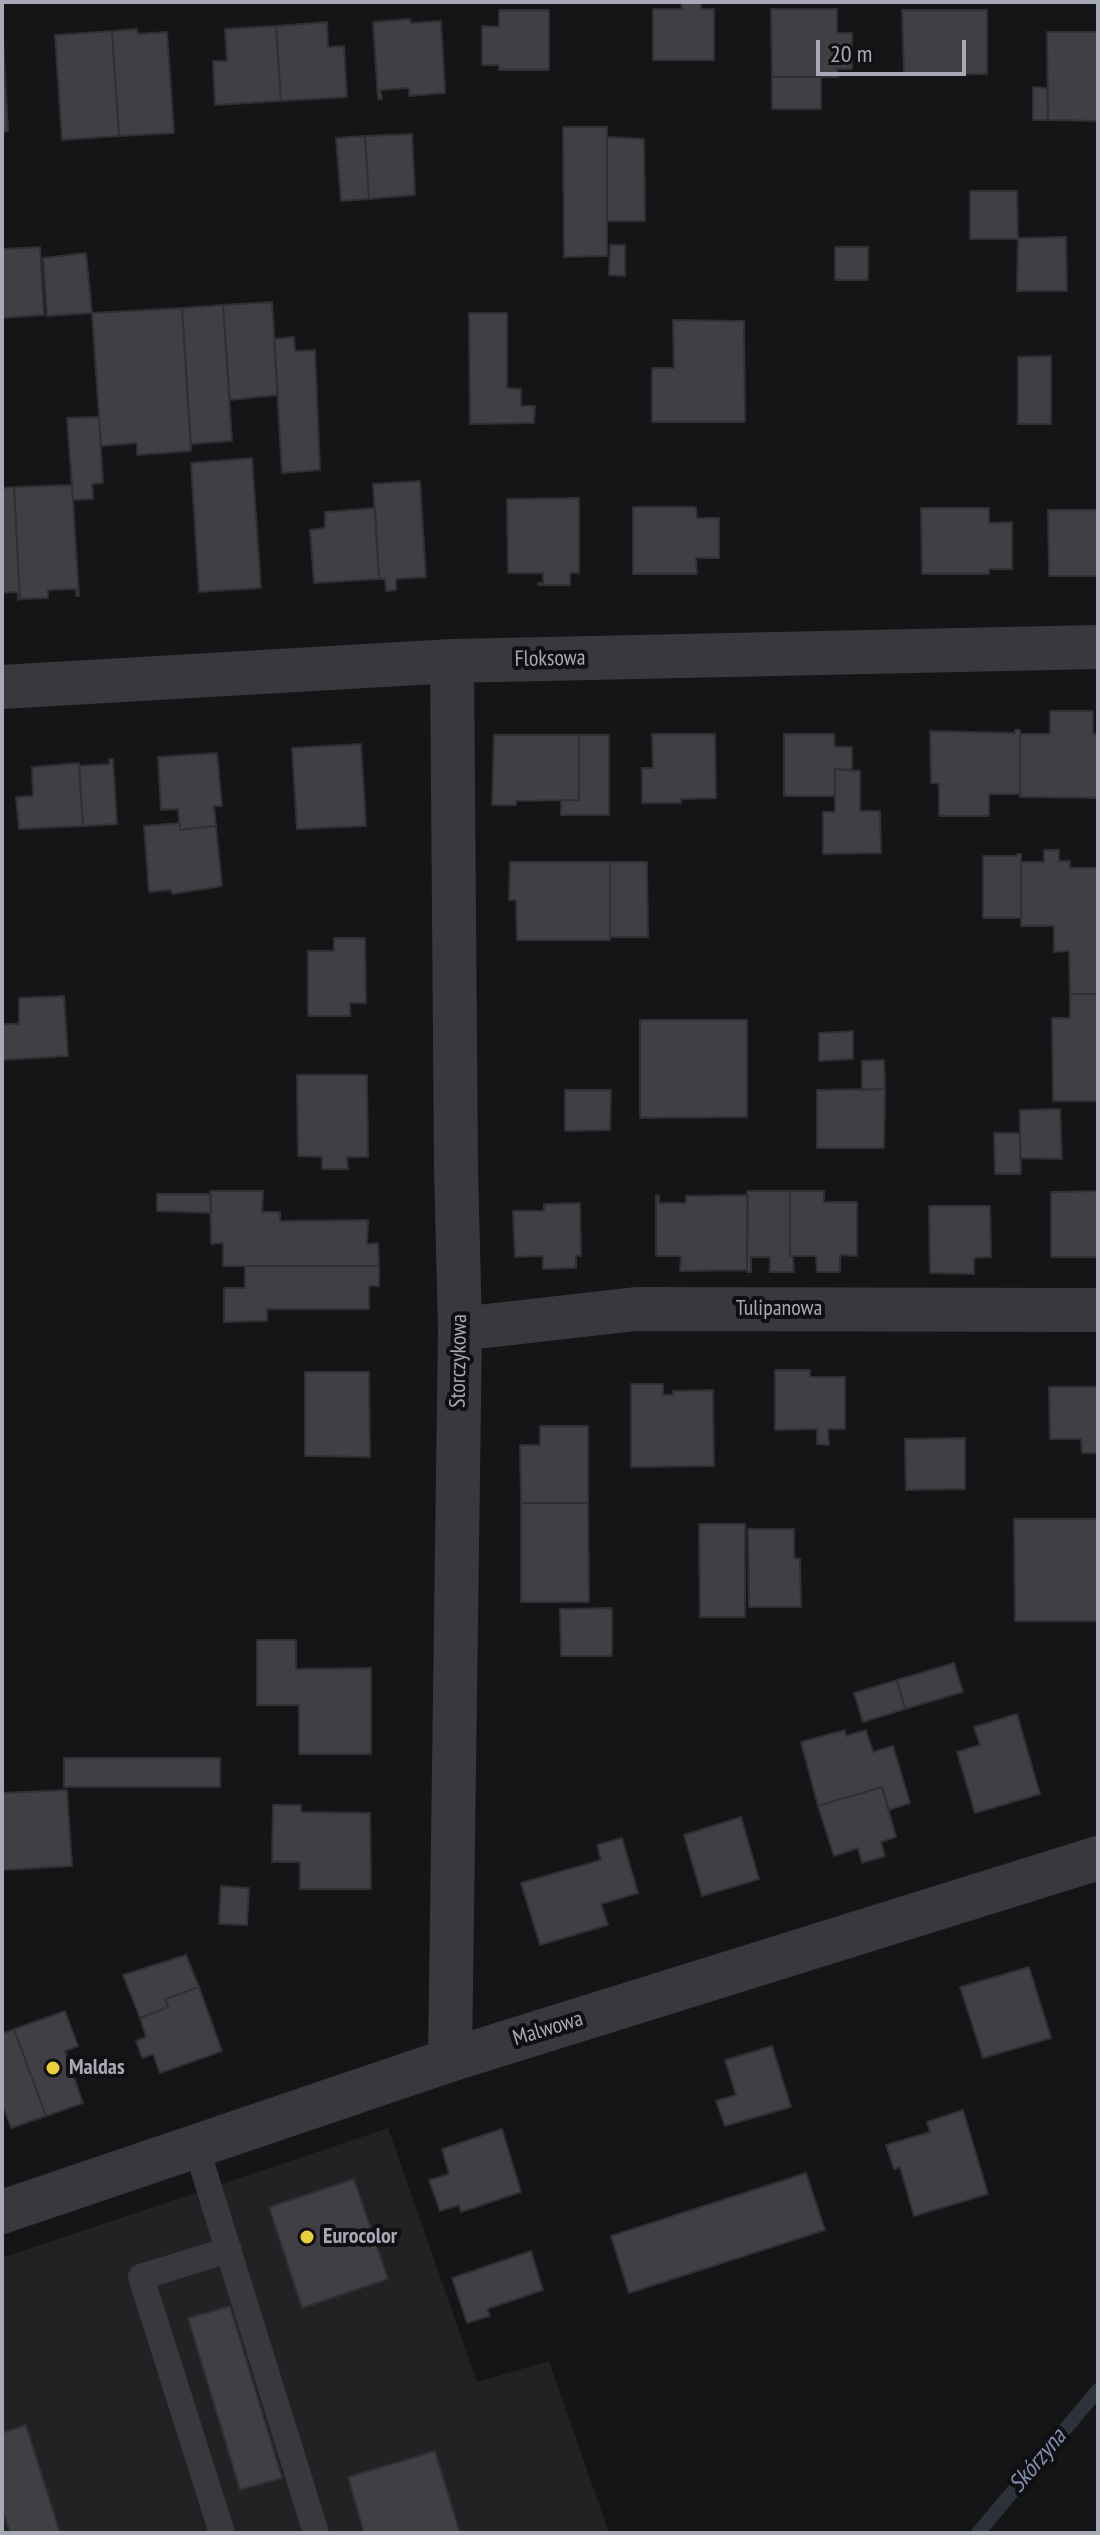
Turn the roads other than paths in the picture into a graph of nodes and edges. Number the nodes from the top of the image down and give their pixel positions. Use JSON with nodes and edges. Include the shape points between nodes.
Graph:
{"nodes":[{"id":1,"x":1098,"y":647,"type":"edge"},
{"id":2,"x":452,"y":661,"type":"junction"},
{"id":3,"x":2,"y":687,"type":"edge"},
{"id":4,"x":1098,"y":1310,"type":"edge"},
{"id":5,"x":460,"y":1329,"type":"junction"},
{"id":6,"x":1098,"y":1858,"type":"edge"},
{"id":7,"x":450,"y":2060,"type":"junction"},
{"id":8,"x":196,"y":2146,"type":"junction"},
{"id":9,"x":2,"y":2212,"type":"edge"},
{"id":10,"x":229,"y":2250,"type":"junction"},
{"id":11,"x":222,"y":2533,"type":"edge"},
{"id":12,"x":316,"y":2533,"type":"edge"}],
"edges":[{"from":1,"to":2,"type":"street","name":"Floksowa"},
{"from":2,"to":3,"type":"street","name":"Floksowa"},
{"from":2,"to":5,"type":"street","name":"Storczykowa"},
{"from":4,"to":5,"type":"street","name":"Tulipanowa","via":[[636,1309]]},
{"from":5,"to":7,"type":"street","name":"Storczykowa"},
{"from":6,"to":7,"type":"street","name":"Malwowa"},
{"from":7,"to":8,"type":"street","name":"Malwowa"},
{"from":8,"to":9,"type":"street","name":"Malwowa"},
{"from":8,"to":10,"type":"lane"},
{"from":10,"to":11,"type":"lane","via":[[141,2277]]},
{"from":10,"to":12,"type":"lane"}]}
